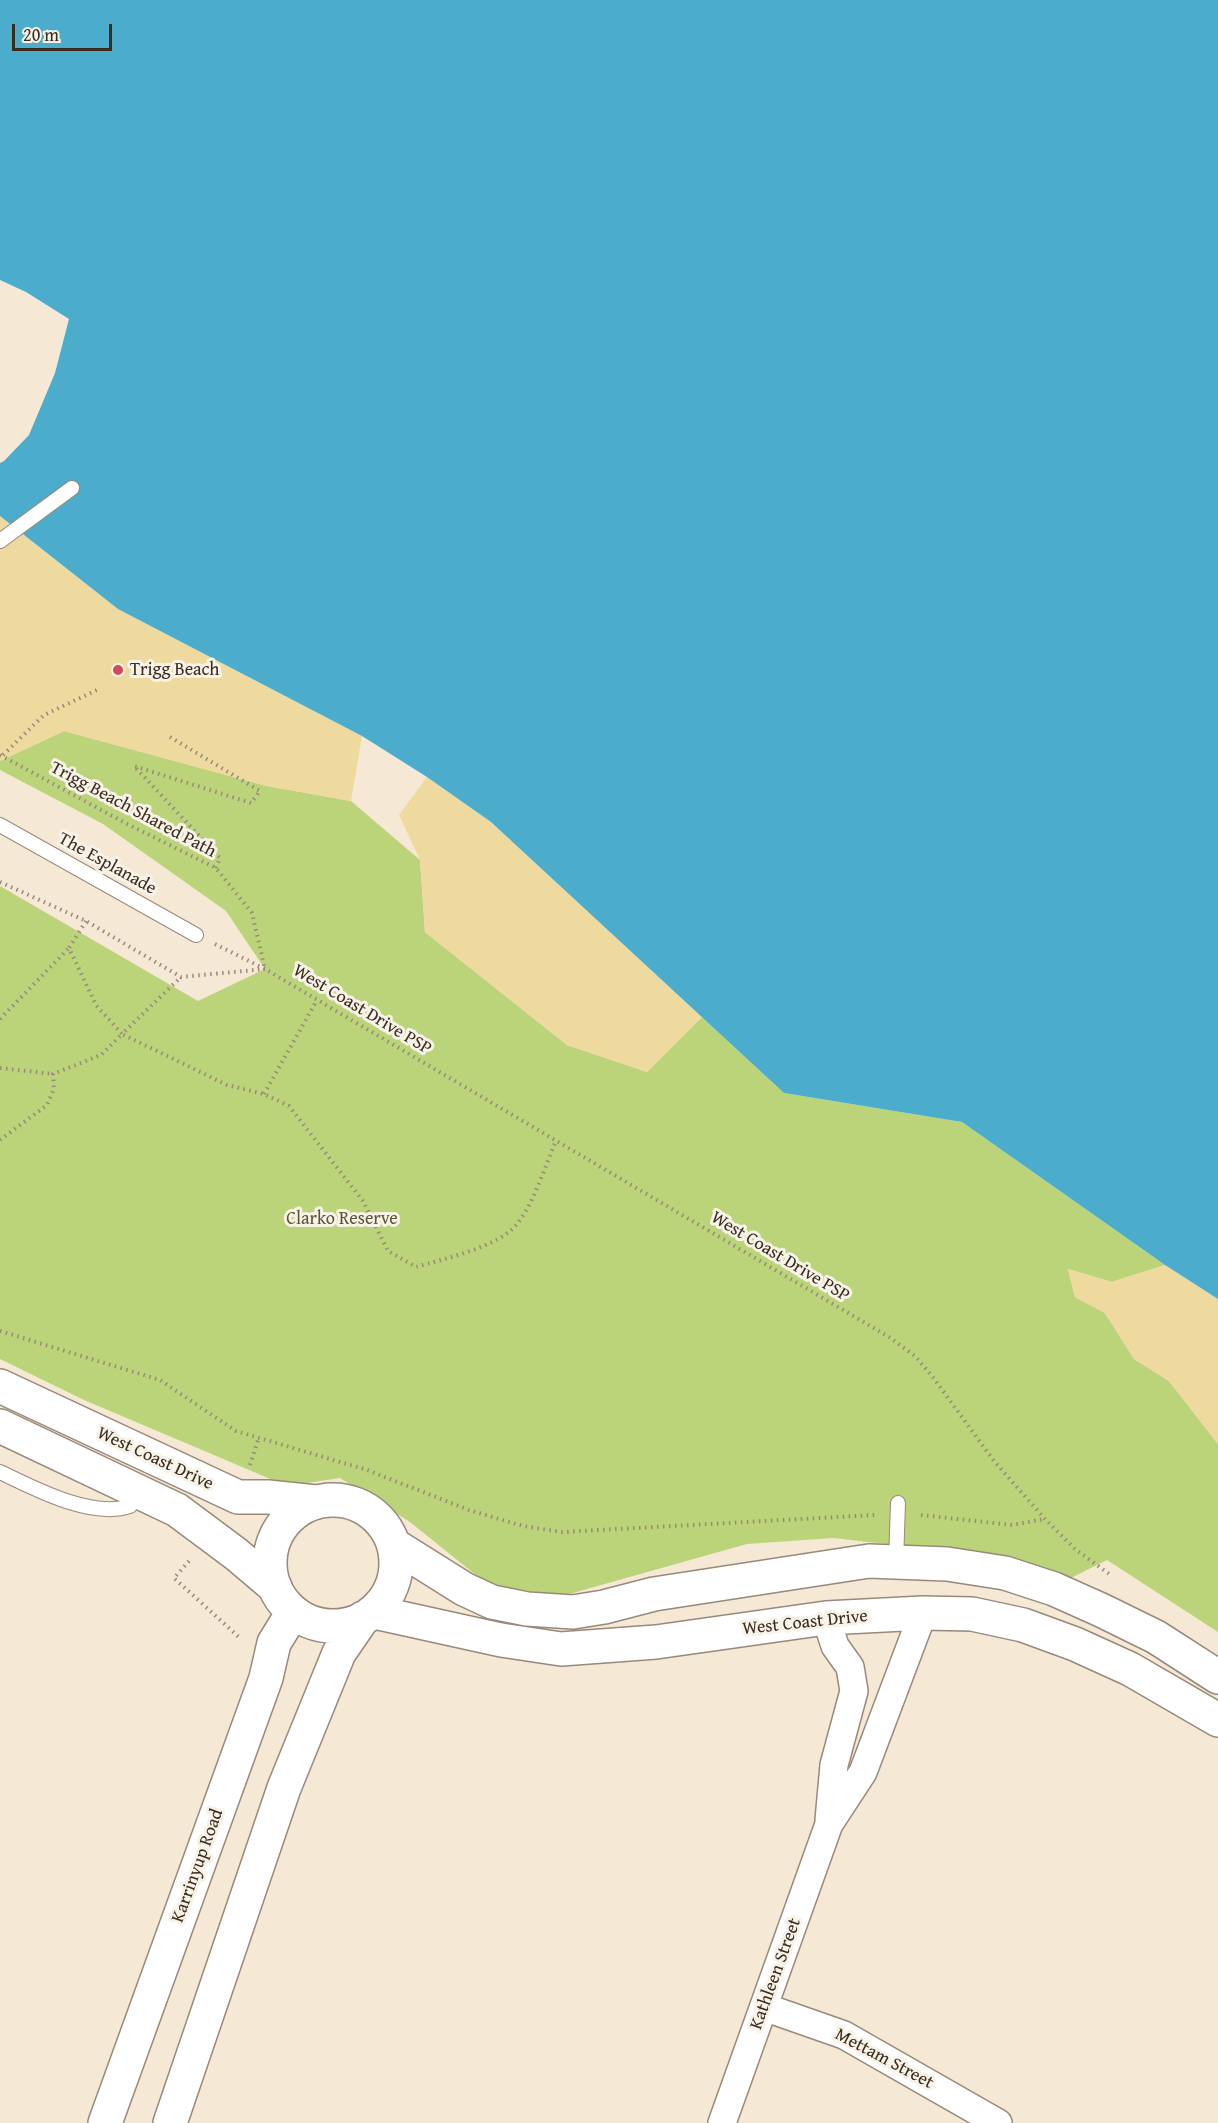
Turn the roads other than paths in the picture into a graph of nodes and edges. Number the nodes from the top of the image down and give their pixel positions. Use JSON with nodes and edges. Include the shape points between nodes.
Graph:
{"nodes":[{"id":1,"x":72,"y":488,"type":"dead end"},
{"id":2,"x":0,"y":541,"type":"edge"},
{"id":3,"x":0,"y":825,"type":"edge"},
{"id":4,"x":196,"y":935,"type":"road end"},
{"id":5,"x":0,"y":1386,"type":"edge"},
{"id":6,"x":0,"y":1426,"type":"edge"},
{"id":7,"x":0,"y":1472,"type":"edge"},
{"id":8,"x":138,"y":1493,"type":"junction"},
{"id":9,"x":316,"y":1502,"type":"junction"},
{"id":10,"x":899,"y":1509,"type":"road end"},
{"id":11,"x":393,"y":1545,"type":"junction"},
{"id":12,"x":896,"y":1562,"type":"junction"},
{"id":13,"x":284,"y":1600,"type":"junction"},
{"id":14,"x":923,"y":1613,"type":"junction"},
{"id":15,"x":368,"y":1615,"type":"junction"},
{"id":16,"x":826,"y":1618,"type":"junction"},
{"id":17,"x":1218,"y":1677,"type":"edge"},
{"id":18,"x":1218,"y":1720,"type":"edge"},
{"id":19,"x":829,"y":1824,"type":"junction"},
{"id":20,"x":764,"y":2007,"type":"junction"},
{"id":21,"x":105,"y":2123,"type":"edge"},
{"id":22,"x":170,"y":2123,"type":"edge"},
{"id":23,"x":722,"y":2123,"type":"edge"},
{"id":24,"x":998,"y":2123,"type":"edge"}],
"edges":[{"from":1,"to":2,"type":"lane"},
{"from":3,"to":4,"type":"lane","name":"The Esplanade"},
{"from":5,"to":9,"type":"main road","name":"West Coast Drive","via":[[238,1497]]},
{"from":6,"to":8,"type":"main road","name":"West Coast Drive"},
{"from":7,"to":8,"type":"lane","via":[[64,1500],[102,1510],[130,1506]]},
{"from":8,"to":13,"type":"main road","name":"West Coast Drive","via":[[177,1510],[236,1554]]},
{"from":9,"to":11,"type":"main road","via":[[344,1501],[364,1508],[380,1521]]},
{"from":9,"to":13,"type":"main road","via":[[290,1517],[273,1543],[271,1573]]},
{"from":10,"to":12,"type":"lane"},
{"from":11,"to":12,"type":"main road","via":[[492,1602],[573,1612],[654,1594],[869,1561]]},
{"from":11,"to":15,"type":"main road","via":[[396,1566],[391,1587]]},
{"from":12,"to":17,"type":"main road","via":[[947,1564],[1005,1573],[1054,1589],[1156,1637]]},
{"from":13,"to":15,"type":"main road","via":[[315,1624],[340,1626]]},
{"from":13,"to":21,"type":"main road","name":"Karrinyup Road","via":[[266,1678]]},
{"from":14,"to":16,"type":"main road","name":"West Coast Drive"},
{"from":14,"to":18,"type":"main road","name":"West Coast Drive","via":[[972,1614],[1044,1632],[1130,1669]]},
{"from":14,"to":19,"type":"street","name":"Kathleen Street","via":[[863,1772]]},
{"from":15,"to":16,"type":"main road","name":"West Coast Drive","via":[[561,1649],[656,1642]]},
{"from":15,"to":22,"type":"main road","via":[[339,1653],[284,1788]]},
{"from":16,"to":19,"type":"street","name":"Kathleen Street","via":[[835,1646],[850,1667],[854,1691],[834,1765]]},
{"from":19,"to":20,"type":"street","name":"Kathleen Street"},
{"from":20,"to":23,"type":"street","name":"Kathleen Street"},
{"from":20,"to":24,"type":"street","name":"Mettam Street","via":[[844,2035]]}]}
